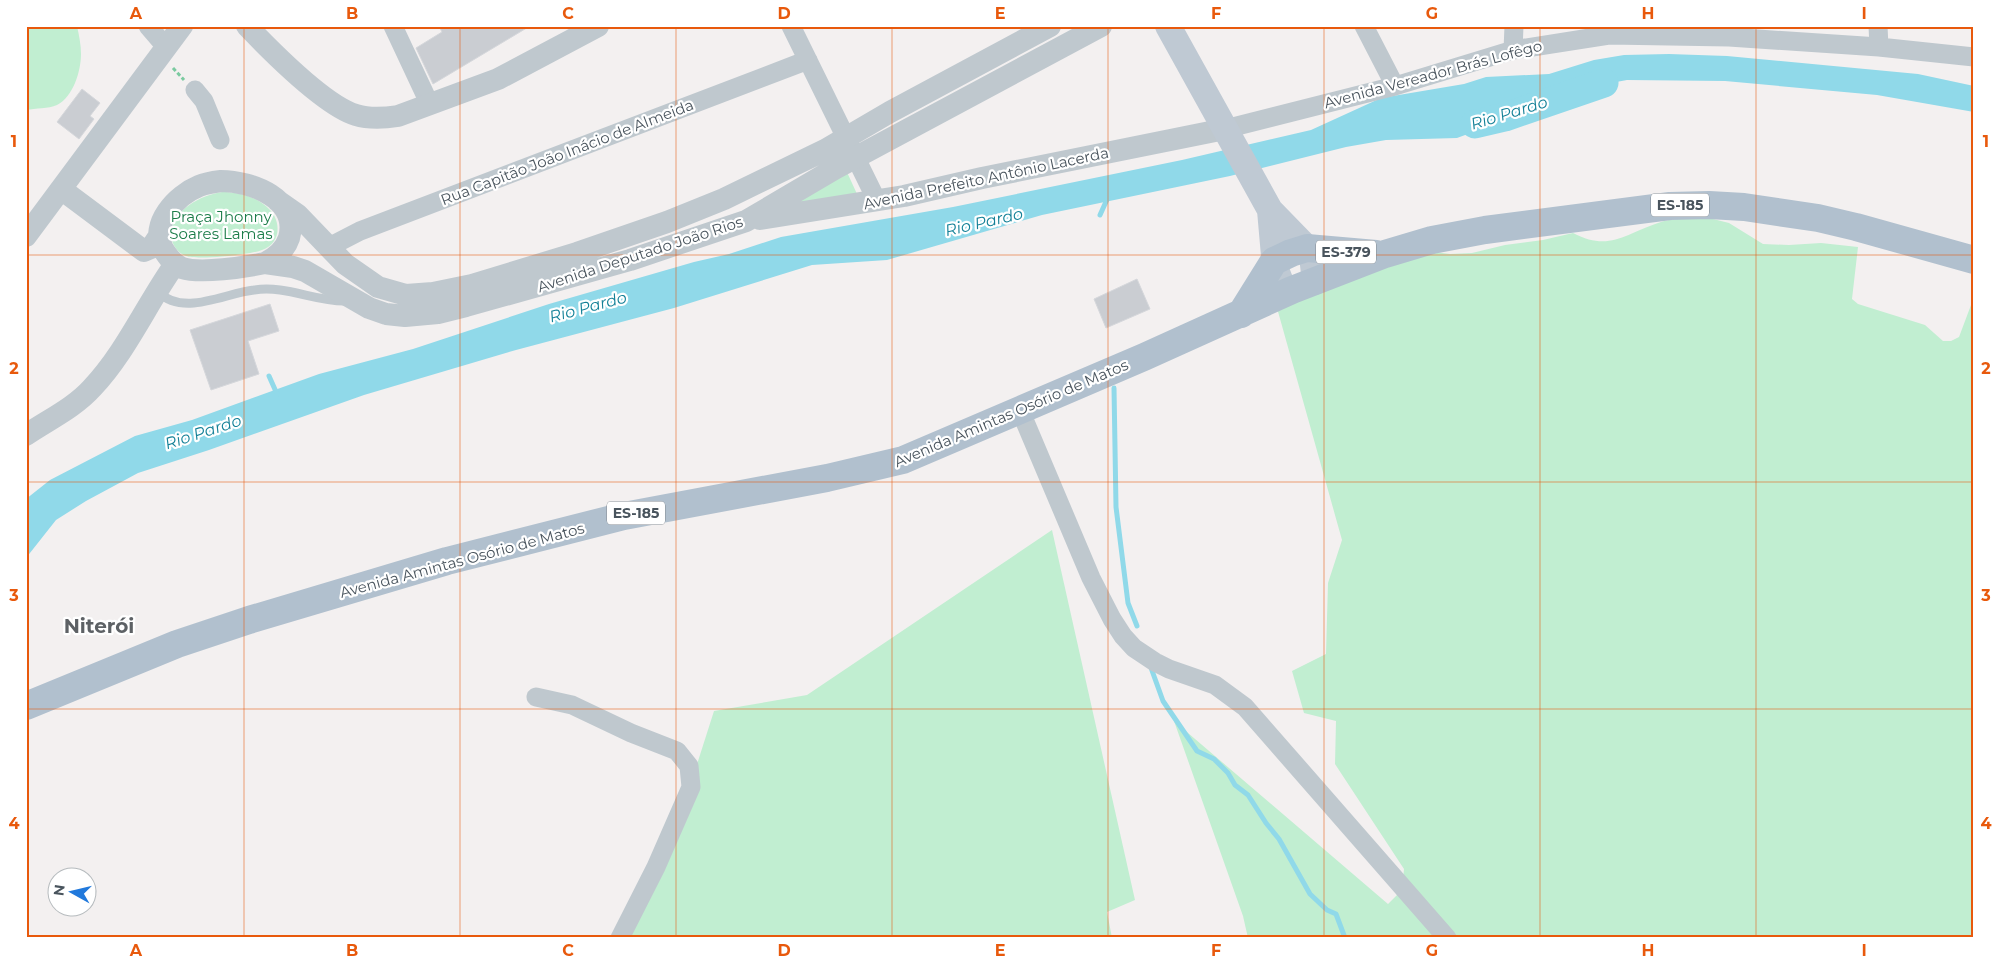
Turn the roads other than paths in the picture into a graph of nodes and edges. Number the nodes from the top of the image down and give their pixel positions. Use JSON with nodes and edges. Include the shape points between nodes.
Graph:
{"nodes":[{"id":1,"x":148,"y":26,"type":"edge"},
{"id":2,"x":246,"y":26,"type":"edge"},
{"id":3,"x":393,"y":26,"type":"edge"},
{"id":4,"x":567,"y":26,"type":"edge"},
{"id":5,"x":598,"y":26,"type":"edge"},
{"id":6,"x":791,"y":26,"type":"edge"},
{"id":7,"x":1050,"y":26,"type":"edge"},
{"id":8,"x":1101,"y":26,"type":"edge"},
{"id":9,"x":1168,"y":26,"type":"edge"},
{"id":10,"x":1364,"y":26,"type":"edge"},
{"id":11,"x":1514,"y":26,"type":"edge"},
{"id":12,"x":1878,"y":26,"type":"edge"},
{"id":13,"x":180,"y":27,"type":"edge"},
{"id":14,"x":1692,"y":31,"type":"edge"},
{"id":15,"x":1879,"y":46,"type":"junction"},
{"id":16,"x":1513,"y":50,"type":"junction"},
{"id":17,"x":163,"y":51,"type":"junction"},
{"id":18,"x":1974,"y":57,"type":"edge"},
{"id":19,"x":808,"y":60,"type":"junction"},
{"id":20,"x":1395,"y":86,"type":"junction"},
{"id":21,"x":195,"y":90,"type":"road end"},
{"id":22,"x":464,"y":91,"type":"junction"},
{"id":23,"x":430,"y":105,"type":"junction"},
{"id":24,"x":1229,"y":137,"type":"junction"},
{"id":25,"x":846,"y":138,"type":"junction"},
{"id":26,"x":220,"y":140,"type":"dead end"},
{"id":27,"x":857,"y":158,"type":"junction"},
{"id":28,"x":61,"y":190,"type":"junction"},
{"id":29,"x":877,"y":201,"type":"junction"},
{"id":30,"x":278,"y":202,"type":"junction"},
{"id":31,"x":1268,"y":207,"type":"junction"},
{"id":32,"x":746,"y":221,"type":"junction"},
{"id":33,"x":26,"y":236,"type":"edge"},
{"id":34,"x":159,"y":236,"type":"junction"},
{"id":35,"x":329,"y":247,"type":"junction"},
{"id":36,"x":1307,"y":248,"type":"junction"},
{"id":37,"x":1385,"y":254,"type":"junction"},
{"id":38,"x":1974,"y":260,"type":"edge"},
{"id":39,"x":1274,"y":261,"type":"junction"},
{"id":40,"x":265,"y":263,"type":"junction"},
{"id":41,"x":176,"y":264,"type":"junction"},
{"id":42,"x":1303,"y":286,"type":"junction"},
{"id":43,"x":157,"y":290,"type":"junction"},
{"id":44,"x":358,"y":302,"type":"junction"},
{"id":45,"x":1241,"y":314,"type":"junction"},
{"id":46,"x":1020,"y":410,"type":"junction"},
{"id":47,"x":26,"y":435,"type":"edge"},
{"id":48,"x":536,"y":697,"type":"dead end"},
{"id":49,"x":26,"y":706,"type":"edge"},
{"id":50,"x":620,"y":938,"type":"edge"},
{"id":51,"x":1447,"y":938,"type":"edge"}],
"edges":[{"from":1,"to":17,"type":"street"},
{"from":2,"to":23,"type":"street","via":[[326,99],[357,116],[398,116]]},
{"from":3,"to":23,"type":"street"},
{"from":4,"to":22,"type":"street","via":[[493,66]]},
{"from":5,"to":22,"type":"street","via":[[498,79]]},
{"from":6,"to":19,"type":"street"},
{"from":7,"to":25,"type":"street","name":"Avenida Deputado João Rios"},
{"from":8,"to":27,"type":"street","name":"Avenida Deputado João Rios"},
{"from":9,"to":24,"type":"main road","number":"ES-379"},
{"from":10,"to":20,"type":"street"},
{"from":11,"to":16,"type":"street"},
{"from":12,"to":15,"type":"street"},
{"from":13,"to":17,"type":"street"},
{"from":14,"to":15,"type":"street","name":"Avenida Vereador Brás Lofêgo"},
{"from":14,"to":16,"type":"street","name":"Avenida Vereador Brás Lofêgo","via":[[1609,35]]},
{"from":15,"to":18,"type":"street","name":"Avenida Vereador Brás Lofêgo"},
{"from":16,"to":20,"type":"street","name":"Avenida Vereador Brás Lofêgo"},
{"from":17,"to":28,"type":"street"},
{"from":19,"to":25,"type":"street"},
{"from":19,"to":35,"type":"street","name":"Rua Capitão João Inácio de Almeida","via":[[360,231]]},
{"from":20,"to":24,"type":"street","name":"Avenida Vereador Brás Lofêgo"},
{"from":21,"to":26,"type":"street","via":[[204,101]]},
{"from":22,"to":23,"type":"street"},
{"from":24,"to":29,"type":"street","name":"Avenida Prefeito Antônio Lacerda"},
{"from":24,"to":31,"type":"main road","number":"ES-379"},
{"from":25,"to":27,"type":"street"},
{"from":25,"to":35,"type":"street","name":"Avenida Deputado João Rios","via":[[724,199],[667,222],[495,279],[448,291],[406,295],[388,291],[345,264]]},
{"from":27,"to":29,"type":"street"},
{"from":27,"to":32,"type":"street","name":"Avenida Deputado João Rios"},
{"from":28,"to":33,"type":"street"},
{"from":28,"to":34,"type":"street","via":[[144,251],[151,248]]},
{"from":29,"to":32,"type":"street","name":"Avenida Prefeito Antônio Lacerda"},
{"from":30,"to":34,"type":"street","via":[[258,187],[233,177],[209,183],[187,192],[170,209]]},
{"from":30,"to":35,"type":"street","name":"Avenida Deputado João Rios","via":[[298,215]]},
{"from":30,"to":40,"type":"street","via":[[287,212],[290,233],[282,251]]},
{"from":31,"to":36,"type":"main road","number":"ES-379"},
{"from":31,"to":39,"type":"main road","number":"ES-379"},
{"from":32,"to":44,"type":"street","name":"Avenida Deputado João Rios","via":[[630,260],[438,313],[386,314]]},
{"from":34,"to":41,"type":"street","via":[[164,251]]},
{"from":36,"to":37,"type":"main road","number":"ES-379"},
{"from":36,"to":39,"type":"main road"},
{"from":36,"to":42,"type":"main road","number":"ES-379","via":[[1314,263]]},
{"from":37,"to":38,"type":"main road","number":"ES-185","via":[[1432,240],[1485,230],[1670,206],[1709,205],[1818,218]]},
{"from":37,"to":42,"type":"main road","number":"ES-185"},
{"from":39,"to":42,"type":"main road","number":"ES-379","via":[[1278,278]]},
{"from":39,"to":45,"type":"main road"},
{"from":40,"to":41,"type":"street","via":[[197,271]]},
{"from":40,"to":44,"type":"street","name":"Avenida Deputado João Rios","via":[[305,271]]},
{"from":41,"to":43,"type":"street"},
{"from":42,"to":45,"type":"main road","number":"ES-185"},
{"from":43,"to":44,"type":"lane","via":[[166,298],[186,303],[200,303],[266,288],[322,300]]},
{"from":43,"to":47,"type":"street","via":[[121,351],[91,389]]},
{"from":45,"to":46,"type":"main road","name":"Avenida Amintas Osório de Matos","number":"ES-185"},
{"from":46,"to":49,"type":"main road","name":"Avenida Amintas Osório de Matos","number":"ES-185","via":[[886,465],[624,516],[447,561],[177,644]]},
{"from":46,"to":51,"type":"street","via":[[1091,578],[1123,636],[1155,662],[1215,684],[1245,708]]},
{"from":48,"to":50,"type":"street","via":[[572,705],[677,751],[689,766],[690,787],[656,867]]}]}
